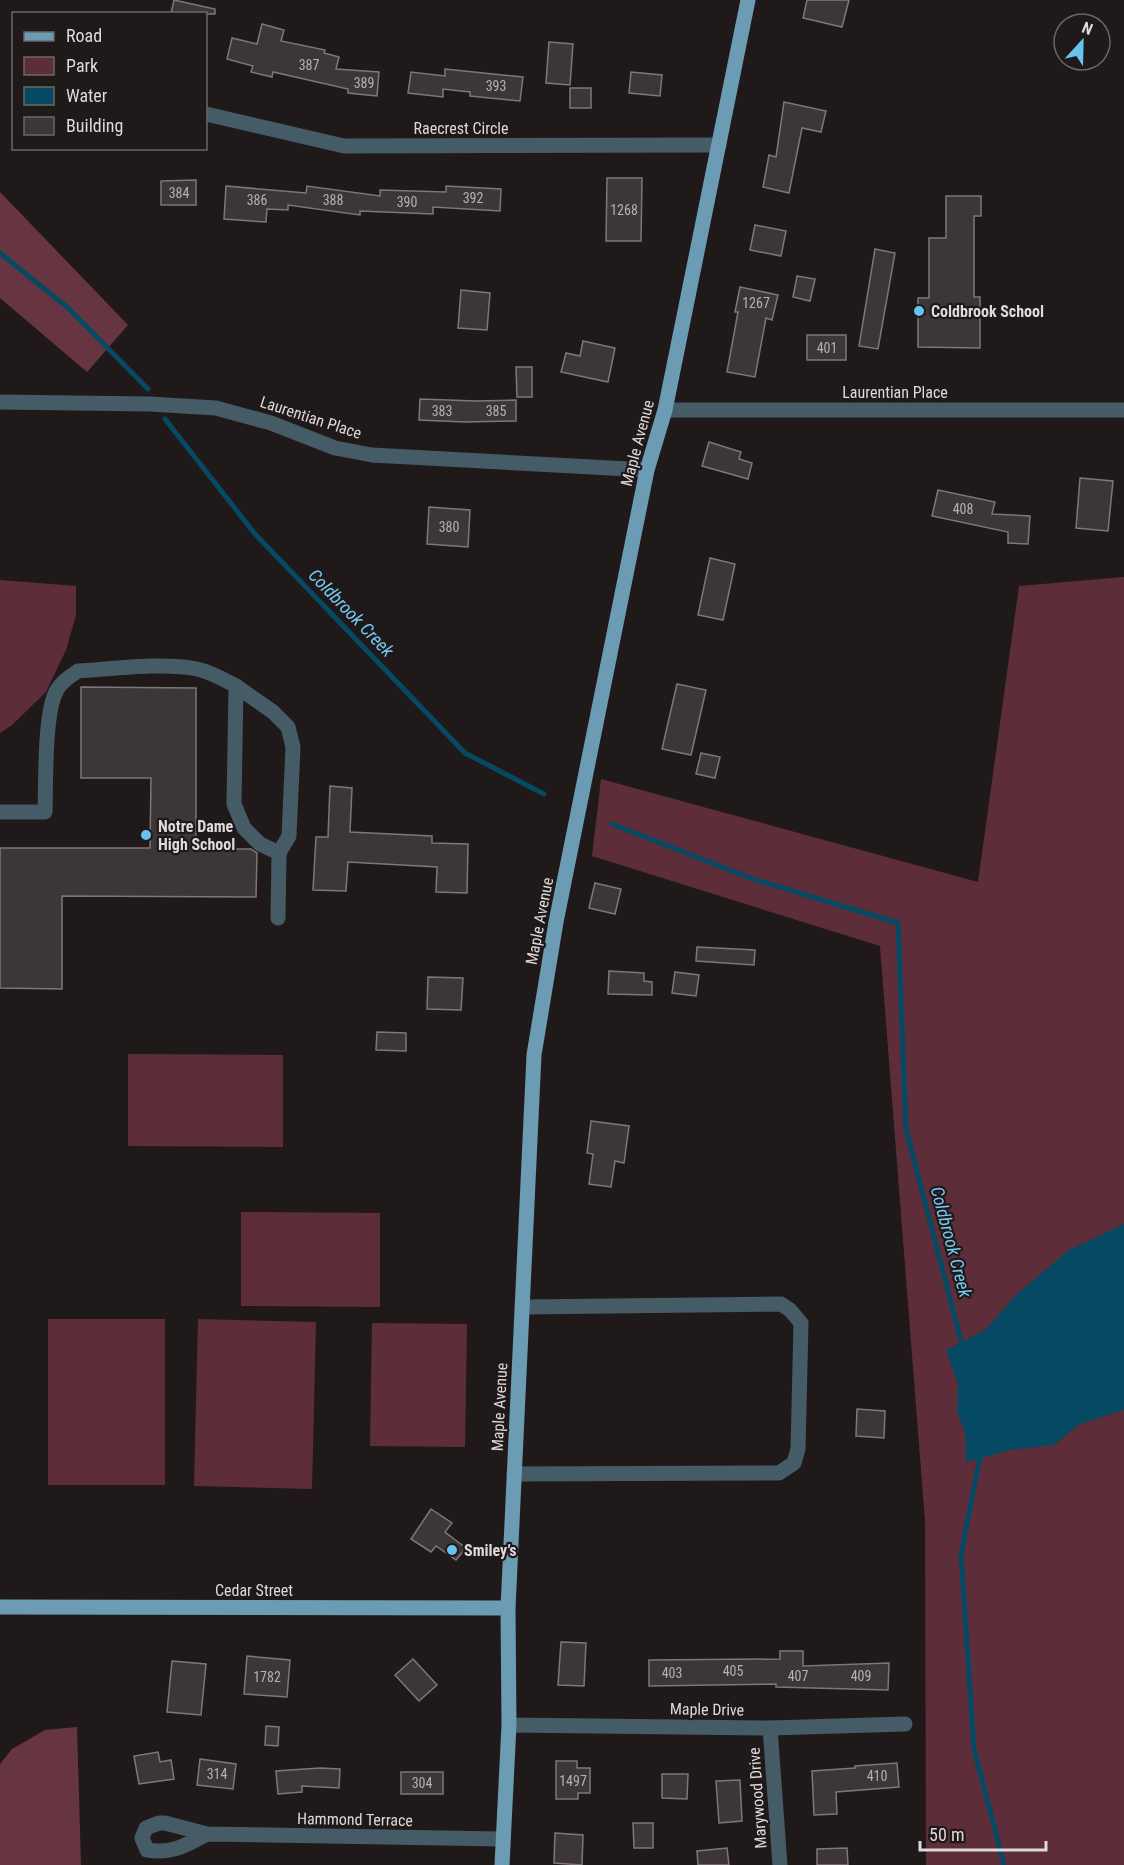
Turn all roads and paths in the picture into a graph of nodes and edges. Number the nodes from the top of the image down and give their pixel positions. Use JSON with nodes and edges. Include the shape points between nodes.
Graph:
{"nodes":[{"id":1,"x":748,"y":0,"type":"edge"},
{"id":2,"x":207,"y":114,"type":"edge"},
{"id":3,"x":719,"y":145,"type":"junction"},
{"id":4,"x":0,"y":402,"type":"edge"},
{"id":5,"x":665,"y":410,"type":"junction"},
{"id":6,"x":1124,"y":410,"type":"edge"},
{"id":7,"x":647,"y":470,"type":"junction"},
{"id":8,"x":236,"y":686,"type":"junction"},
{"id":9,"x":0,"y":812,"type":"edge"},
{"id":10,"x":279,"y":854,"type":"junction"},
{"id":11,"x":278,"y":918,"type":"dead end"},
{"id":12,"x":522,"y":1307,"type":"junction"},
{"id":13,"x":514,"y":1474,"type":"junction"},
{"id":14,"x":0,"y":1607,"type":"edge"},
{"id":15,"x":508,"y":1608,"type":"junction"},
{"id":16,"x":905,"y":1724,"type":"dead end"},
{"id":17,"x":509,"y":1725,"type":"junction"},
{"id":18,"x":770,"y":1728,"type":"junction"},
{"id":19,"x":207,"y":1834,"type":"dead end"},
{"id":20,"x":502,"y":1839,"type":"junction"},
{"id":21,"x":502,"y":1865,"type":"edge"},
{"id":22,"x":780,"y":1865,"type":"edge"}],
"edges":[{"from":1,"to":3,"type":"main road","name":"Maple Avenue"},
{"from":2,"to":3,"type":"street","name":"Raecrest Circle","via":[[344,146]]},
{"from":3,"to":5,"type":"main road","name":"Maple Avenue"},
{"from":4,"to":7,"type":"street","name":"Laurentian Place","via":[[216,408],[272,423],[335,448],[372,455]]},
{"from":5,"to":6,"type":"street","name":"Laurentian Place"},
{"from":5,"to":7,"type":"main road","name":"Maple Avenue"},
{"from":7,"to":12,"type":"main road","name":"Maple Avenue","via":[[556,922],[534,1055]]},
{"from":8,"to":9,"type":"street","via":[[218,675],[171,666],[78,671],[57,689],[50,710],[45,812]]},
{"from":8,"to":10,"type":"street","via":[[234,804],[244,828],[260,844]]},
{"from":8,"to":10,"type":"street","via":[[288,727],[293,747],[289,836]]},
{"from":10,"to":11,"type":"street"},
{"from":12,"to":13,"type":"main road","name":"Maple Avenue"},
{"from":12,"to":13,"type":"street","via":[[781,1304],[801,1323],[798,1449],[794,1463],[779,1473]]},
{"from":13,"to":15,"type":"main road","name":"Maple Avenue"},
{"from":14,"to":15,"type":"main road","name":"Cedar Street"},
{"from":15,"to":17,"type":"main road","name":"Maple Avenue"},
{"from":16,"to":18,"type":"street","name":"Maple Drive"},
{"from":17,"to":18,"type":"street","name":"Maple Drive"},
{"from":17,"to":20,"type":"main road","name":"Maple Avenue"},
{"from":18,"to":22,"type":"street","name":"Marywood Drive"},
{"from":19,"to":20,"type":"street","name":"Hammond Terrace"},
{"from":20,"to":21,"type":"main road","name":"Maple Avenue"}]}
